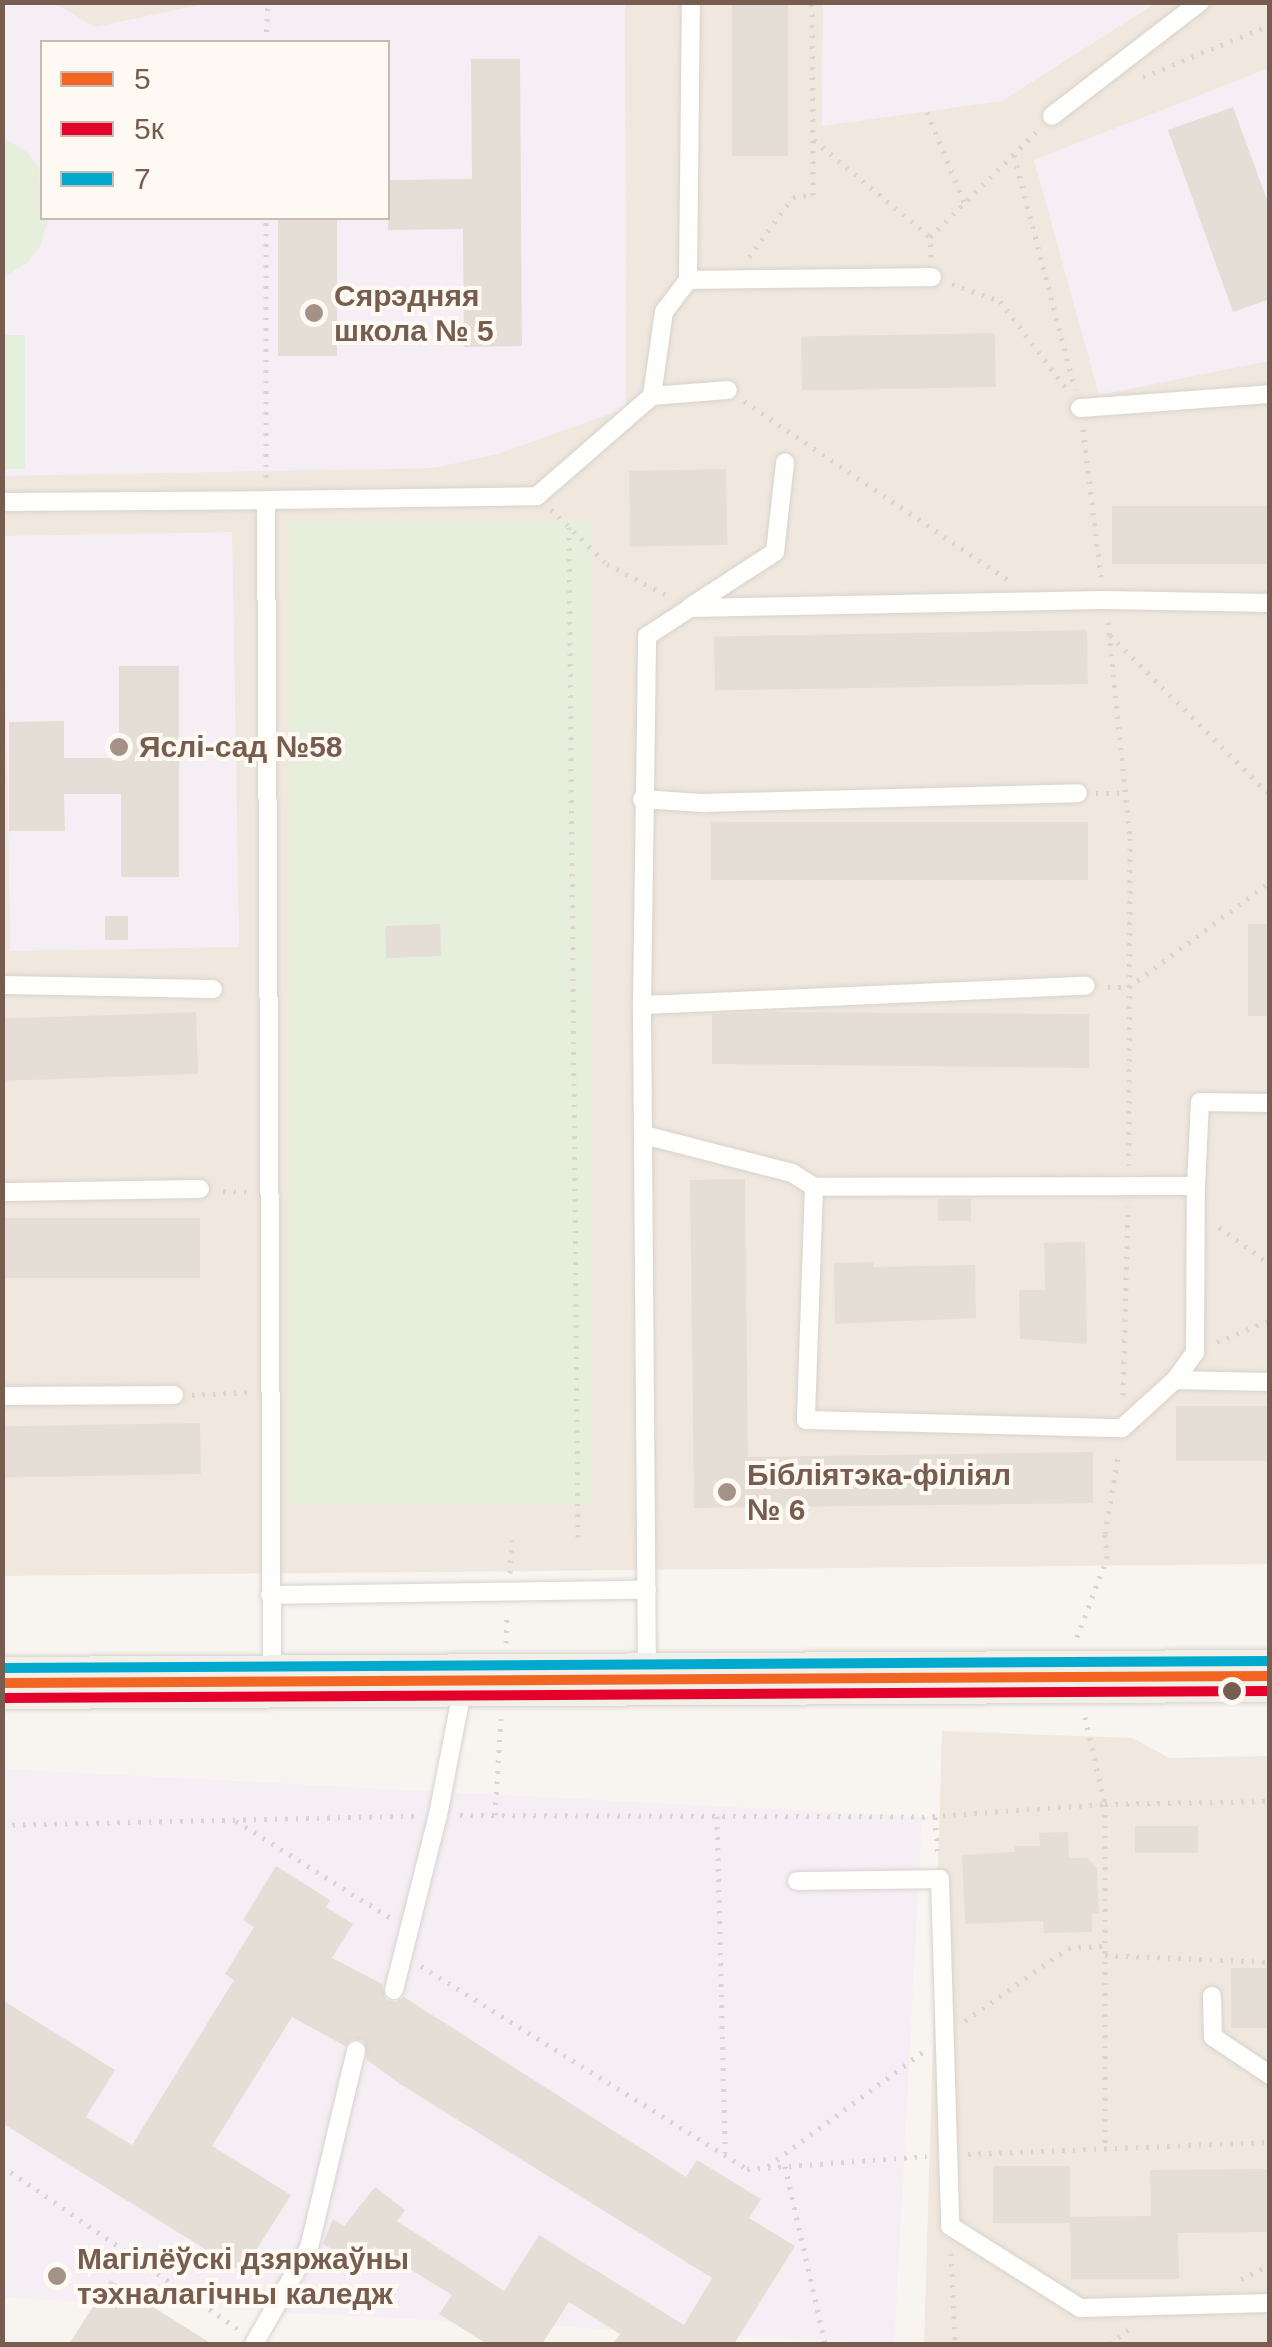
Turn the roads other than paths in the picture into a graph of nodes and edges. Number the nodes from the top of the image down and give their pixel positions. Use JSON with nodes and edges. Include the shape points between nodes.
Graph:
{"nodes":[{"id":1,"x":691,"y":2,"type":"edge"},
{"id":2,"x":1200,"y":2,"type":"edge"},
{"id":3,"x":1052,"y":116,"type":"dead end"},
{"id":4,"x":932,"y":278,"type":"road end"},
{"id":5,"x":688,"y":280,"type":"junction"},
{"id":6,"x":728,"y":390,"type":"road end"},
{"id":7,"x":1270,"y":394,"type":"edge"},
{"id":8,"x":652,"y":396,"type":"junction"},
{"id":9,"x":1080,"y":408,"type":"road end"},
{"id":10,"x":785,"y":464,"type":"dead end"},
{"id":11,"x":266,"y":500,"type":"junction"},
{"id":12,"x":2,"y":502,"type":"edge"},
{"id":13,"x":1270,"y":602,"type":"edge"},
{"id":14,"x":690,"y":608,"type":"junction"},
{"id":15,"x":1078,"y":792,"type":"dead end"},
{"id":16,"x":642,"y":799,"type":"junction"},
{"id":17,"x":2,"y":985,"type":"edge"},
{"id":18,"x":1086,"y":986,"type":"dead end"},
{"id":19,"x":213,"y":989,"type":"dead end"},
{"id":20,"x":642,"y":1005,"type":"junction"},
{"id":21,"x":1270,"y":1103,"type":"edge"},
{"id":22,"x":644,"y":1135,"type":"junction"},
{"id":23,"x":1196,"y":1186,"type":"junction"},
{"id":24,"x":814,"y":1187,"type":"junction"},
{"id":25,"x":200,"y":1189,"type":"road end"},
{"id":26,"x":2,"y":1192,"type":"edge"},
{"id":27,"x":1175,"y":1380,"type":"junction"},
{"id":28,"x":1270,"y":1382,"type":"edge"},
{"id":29,"x":2,"y":1396,"type":"edge"},
{"id":30,"x":174,"y":1396,"type":"road end"},
{"id":31,"x":646,"y":1590,"type":"junction"},
{"id":32,"x":270,"y":1596,"type":"junction"},
{"id":33,"x":1270,"y":1676,"type":"edge"},
{"id":34,"x":647,"y":1677,"type":"junction"},
{"id":35,"x":464,"y":1680,"type":"junction"},
{"id":36,"x":272,"y":1681,"type":"junction"},
{"id":37,"x":2,"y":1684,"type":"edge"},
{"id":38,"x":797,"y":1881,"type":"dead end"},
{"id":39,"x":394,"y":1990,"type":"dead end"},
{"id":40,"x":1212,"y":1996,"type":"dead end"},
{"id":41,"x":356,"y":2051,"type":"dead end"},
{"id":42,"x":1270,"y":2075,"type":"edge"},
{"id":43,"x":1270,"y":2303,"type":"edge"},
{"id":44,"x":255,"y":2343,"type":"edge"}],
"edges":[{"from":1,"to":5,"type":"lane"},
{"from":2,"to":3,"type":"lane"},
{"from":4,"to":5,"type":"lane"},
{"from":5,"to":8,"type":"lane","via":[[664,312]]},
{"from":6,"to":8,"type":"lane"},
{"from":7,"to":9,"type":"lane"},
{"from":8,"to":11,"type":"lane","via":[[537,496]]},
{"from":10,"to":14,"type":"lane","via":[[775,552]]},
{"from":11,"to":12,"type":"lane"},
{"from":11,"to":32,"type":"lane"},
{"from":13,"to":14,"type":"lane"},
{"from":14,"to":16,"type":"lane","via":[[647,636]]},
{"from":15,"to":16,"type":"lane"},
{"from":16,"to":20,"type":"lane"},
{"from":17,"to":19,"type":"lane"},
{"from":18,"to":20,"type":"lane"},
{"from":20,"to":22,"type":"lane"},
{"from":21,"to":23,"type":"lane","via":[[1200,1102]]},
{"from":22,"to":24,"type":"lane","via":[[792,1172]]},
{"from":22,"to":31,"type":"lane"},
{"from":23,"to":24,"type":"lane"},
{"from":23,"to":27,"type":"lane","via":[[1195,1352]]},
{"from":24,"to":27,"type":"lane","via":[[806,1420],[1122,1428]]},
{"from":25,"to":26,"type":"lane"},
{"from":27,"to":28,"type":"lane"},
{"from":29,"to":30,"type":"lane"},
{"from":31,"to":32,"type":"lane"},
{"from":31,"to":34,"type":"lane"},
{"from":32,"to":36,"type":"lane"},
{"from":33,"to":34,"type":"main road"},
{"from":34,"to":35,"type":"main road"},
{"from":35,"to":36,"type":"main road"},
{"from":35,"to":39,"type":"lane"},
{"from":36,"to":37,"type":"main road"},
{"from":38,"to":43,"type":"lane","via":[[940,1878],[950,2226],[1080,2308]]},
{"from":40,"to":42,"type":"lane","via":[[1213,2037]]},
{"from":41,"to":44,"type":"lane","via":[[309,2248]]}]}
